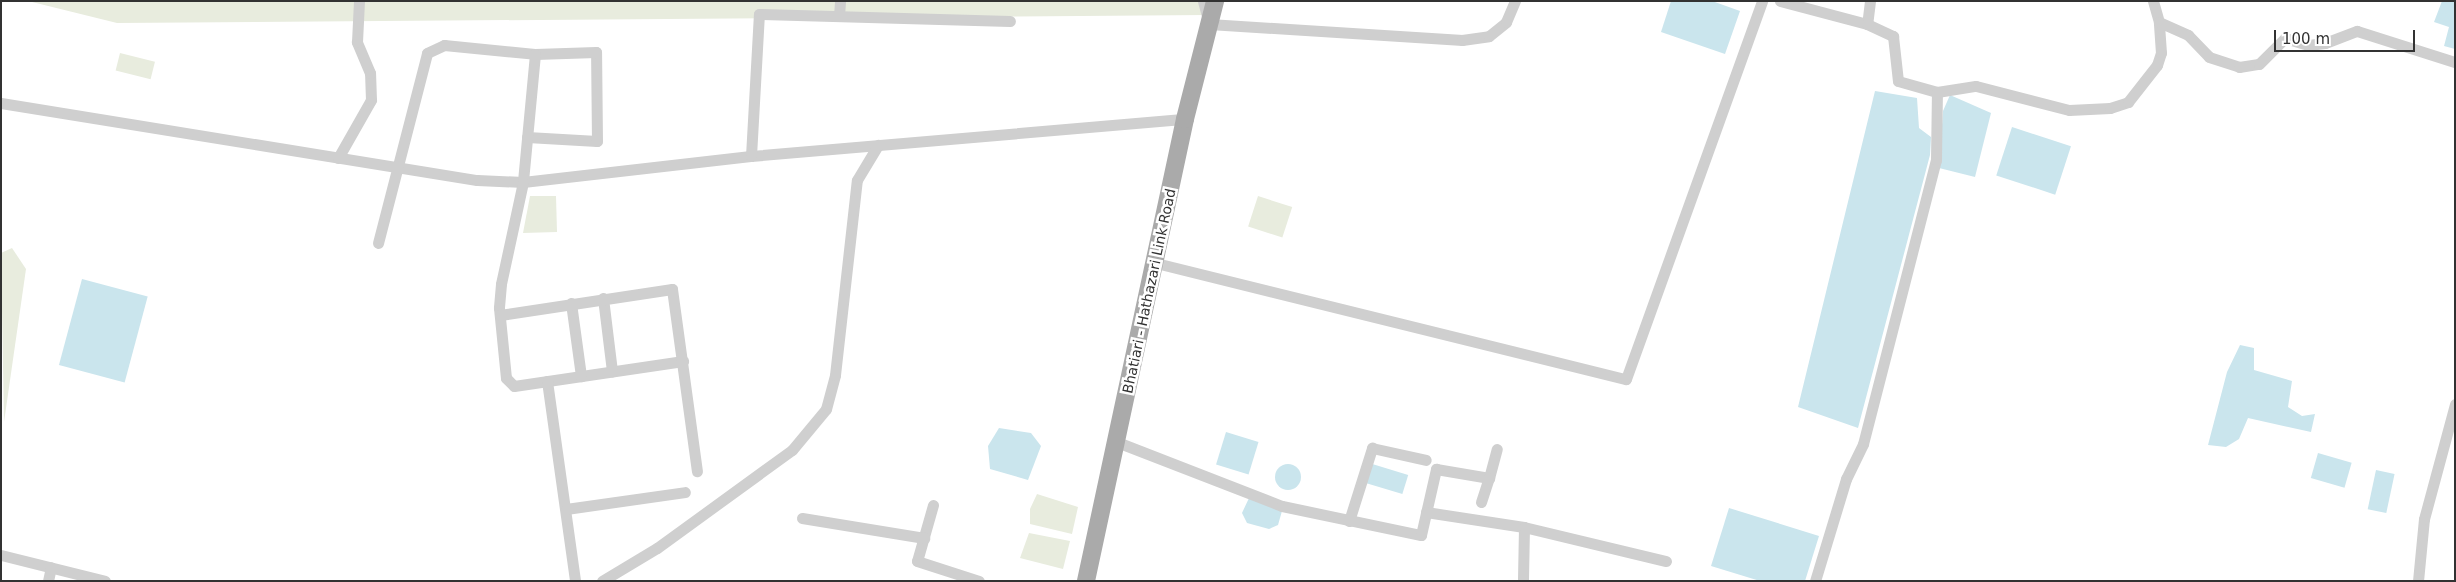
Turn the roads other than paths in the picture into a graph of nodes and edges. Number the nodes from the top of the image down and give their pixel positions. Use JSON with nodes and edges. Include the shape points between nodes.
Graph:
{"nodes":[{"id":1,"x":359,"y":1,"type":"edge"},
{"id":2,"x":840,"y":1,"type":"edge"},
{"id":3,"x":1204,"y":1,"type":"edge"},
{"id":4,"x":1215,"y":1,"type":"edge"},
{"id":5,"x":1516,"y":1,"type":"edge"},
{"id":6,"x":1762,"y":1,"type":"edge"},
{"id":7,"x":1780,"y":1,"type":"edge"},
{"id":8,"x":1870,"y":1,"type":"edge"},
{"id":9,"x":2153,"y":1,"type":"edge"},
{"id":10,"x":839,"y":16,"type":"junction"},
{"id":11,"x":1010,"y":22,"type":"dead end"},
{"id":12,"x":2159,"y":22,"type":"junction"},
{"id":13,"x":1209,"y":24,"type":"junction"},
{"id":14,"x":1867,"y":24,"type":"junction"},
{"id":15,"x":535,"y":54,"type":"junction"},
{"id":16,"x":2455,"y":62,"type":"edge"},
{"id":17,"x":1937,"y":92,"type":"junction"},
{"id":18,"x":1,"y":103,"type":"edge"},
{"id":19,"x":1184,"y":119,"type":"junction"},
{"id":20,"x":527,"y":137,"type":"junction"},
{"id":21,"x":878,"y":145,"type":"junction"},
{"id":22,"x":751,"y":156,"type":"junction"},
{"id":23,"x":338,"y":158,"type":"junction"},
{"id":24,"x":396,"y":165,"type":"junction"},
{"id":25,"x":523,"y":182,"type":"junction"},
{"id":26,"x":378,"y":243,"type":"dead end"},
{"id":27,"x":1156,"y":263,"type":"junction"},
{"id":28,"x":603,"y":298,"type":"junction"},
{"id":29,"x":571,"y":304,"type":"junction"},
{"id":30,"x":500,"y":315,"type":"junction"},
{"id":31,"x":683,"y":361,"type":"junction"},
{"id":32,"x":612,"y":371,"type":"junction"},
{"id":33,"x":581,"y":376,"type":"junction"},
{"id":34,"x":547,"y":381,"type":"junction"},
{"id":35,"x":2455,"y":404,"type":"edge"},
{"id":36,"x":1117,"y":442,"type":"junction"},
{"id":37,"x":1497,"y":449,"type":"dead end"},
{"id":38,"x":1426,"y":460,"type":"dead end"},
{"id":39,"x":697,"y":471,"type":"dead end"},
{"id":40,"x":1489,"y":478,"type":"junction"},
{"id":41,"x":685,"y":492,"type":"dead end"},
{"id":42,"x":1481,"y":502,"type":"dead end"},
{"id":43,"x":933,"y":505,"type":"dead end"},
{"id":44,"x":566,"y":509,"type":"junction"},
{"id":45,"x":1426,"y":512,"type":"junction"},
{"id":46,"x":802,"y":518,"type":"dead end"},
{"id":47,"x":1349,"y":521,"type":"junction"},
{"id":48,"x":1524,"y":527,"type":"junction"},
{"id":49,"x":924,"y":538,"type":"junction"},
{"id":50,"x":1,"y":555,"type":"edge"},
{"id":51,"x":1666,"y":562,"type":"dead end"},
{"id":52,"x":51,"y":567,"type":"junction"},
{"id":53,"x":48,"y":581,"type":"edge"},
{"id":54,"x":105,"y":581,"type":"edge"},
{"id":55,"x":575,"y":581,"type":"edge"},
{"id":56,"x":602,"y":581,"type":"edge"},
{"id":57,"x":979,"y":581,"type":"edge"},
{"id":58,"x":1086,"y":581,"type":"edge"},
{"id":59,"x":1523,"y":581,"type":"edge"},
{"id":60,"x":1815,"y":581,"type":"edge"},
{"id":61,"x":2418,"y":581,"type":"edge"}],
"edges":[{"from":1,"to":23,"type":"street","via":[[357,42],[370,73],[371,100]]},
{"from":2,"to":10,"type":"street"},
{"from":3,"to":13,"type":"street"},
{"from":4,"to":13,"type":"main road","name":"Bhatiari - Hathazari Link Road"},
{"from":5,"to":13,"type":"street","via":[[1506,22],[1489,36],[1462,40]]},
{"from":6,"to":27,"type":"street","via":[[1626,378]]},
{"from":7,"to":14,"type":"street"},
{"from":8,"to":14,"type":"street"},
{"from":9,"to":12,"type":"street"},
{"from":10,"to":11,"type":"street"},
{"from":10,"to":22,"type":"street","via":[[758,14]]},
{"from":12,"to":16,"type":"street","via":[[2188,35],[2209,57],[2239,67],[2260,64],[2285,38],[2308,45],[2325,44],[2357,31]]},
{"from":12,"to":17,"type":"street","via":[[2161,54],[2157,65],[2128,102],[2110,108],[2069,110],[1976,86]]},
{"from":13,"to":19,"type":"main road","name":"Bhatiari - Hathazari Link Road"},
{"from":14,"to":17,"type":"street","via":[[1893,36],[1898,81]]},
{"from":15,"to":20,"type":"street"},
{"from":15,"to":20,"type":"street","via":[[596,52],[597,141]]},
{"from":15,"to":24,"type":"street","via":[[444,45],[427,53]]},
{"from":17,"to":60,"type":"street","via":[[1933,170],[1864,444],[1846,479]]},
{"from":18,"to":23,"type":"street"},
{"from":19,"to":21,"type":"street"},
{"from":19,"to":27,"type":"main road","name":"Bhatiari - Hathazari Link Road"},
{"from":20,"to":25,"type":"street"},
{"from":21,"to":22,"type":"street"},
{"from":21,"to":56,"type":"street","via":[[857,180],[835,375],[826,409],[792,450],[657,548]]},
{"from":22,"to":25,"type":"street"},
{"from":23,"to":24,"type":"street"},
{"from":24,"to":25,"type":"street","via":[[477,180]]},
{"from":24,"to":26,"type":"street"},
{"from":25,"to":30,"type":"street","via":[[501,284]]},
{"from":27,"to":36,"type":"main road","name":"Bhatiari - Hathazari Link Road"},
{"from":28,"to":29,"type":"street"},
{"from":28,"to":31,"type":"street","via":[[672,289]]},
{"from":28,"to":32,"type":"street"},
{"from":29,"to":30,"type":"street"},
{"from":29,"to":33,"type":"street"},
{"from":30,"to":34,"type":"street","via":[[509,383]]},
{"from":31,"to":32,"type":"street"},
{"from":31,"to":39,"type":"street"},
{"from":32,"to":33,"type":"street"},
{"from":33,"to":34,"type":"street"},
{"from":34,"to":44,"type":"street"},
{"from":35,"to":61,"type":"street","via":[[2424,519]]},
{"from":36,"to":47,"type":"street","via":[[1282,506]]},
{"from":36,"to":58,"type":"main road","name":"Bhatiari - Hathazari Link Road"},
{"from":37,"to":40,"type":"street"},
{"from":38,"to":47,"type":"street","via":[[1372,448]]},
{"from":40,"to":42,"type":"street"},
{"from":40,"to":45,"type":"street","via":[[1436,469]]},
{"from":41,"to":44,"type":"street"},
{"from":43,"to":49,"type":"street"},
{"from":44,"to":55,"type":"street"},
{"from":45,"to":47,"type":"street","via":[[1421,535]]},
{"from":45,"to":48,"type":"street"},
{"from":46,"to":49,"type":"street"},
{"from":48,"to":51,"type":"street"},
{"from":48,"to":59,"type":"street"},
{"from":49,"to":57,"type":"street","via":[[917,561]]},
{"from":50,"to":52,"type":"street"},
{"from":52,"to":53,"type":"street"},
{"from":52,"to":54,"type":"street"}]}
